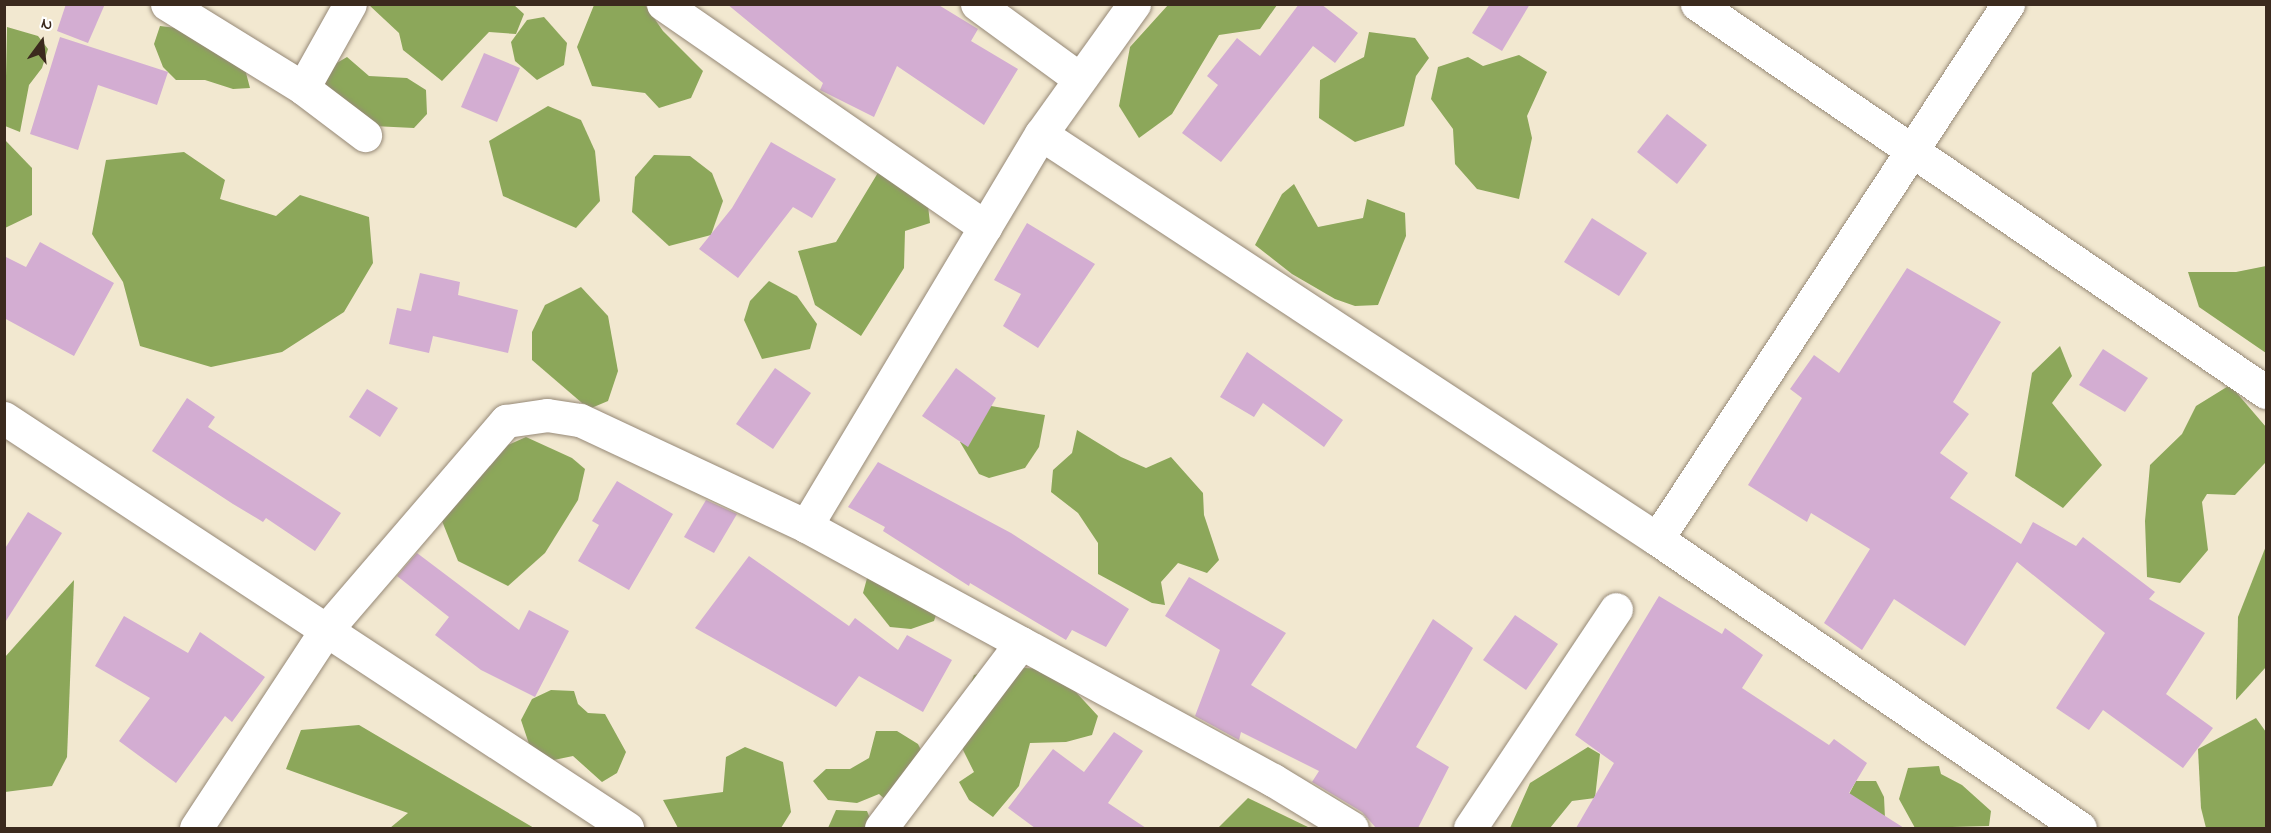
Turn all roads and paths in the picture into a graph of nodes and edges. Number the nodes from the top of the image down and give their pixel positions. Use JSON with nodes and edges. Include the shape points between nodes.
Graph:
{"nodes":[{"id":1,"x":167,"y":4,"type":"edge"},
{"id":2,"x":350,"y":4,"type":"edge"},
{"id":3,"x":663,"y":4,"type":"edge"},
{"id":4,"x":976,"y":4,"type":"edge"},
{"id":5,"x":1134,"y":4,"type":"edge"},
{"id":6,"x":1697,"y":4,"type":"edge"},
{"id":7,"x":2008,"y":4,"type":"edge"},
{"id":8,"x":1080,"y":80,"type":"junction"},
{"id":9,"x":303,"y":88,"type":"junction"},
{"id":10,"x":1041,"y":134,"type":"junction"},
{"id":11,"x":365,"y":135,"type":"dead end"},
{"id":12,"x":1912,"y":154,"type":"junction"},
{"id":13,"x":985,"y":227,"type":"junction"},
{"id":14,"x":2266,"y":392,"type":"edge"},
{"id":15,"x":4,"y":418,"type":"edge"},
{"id":16,"x":806,"y":526,"type":"junction"},
{"id":17,"x":1657,"y":539,"type":"junction"},
{"id":18,"x":1616,"y":609,"type":"dead end"},
{"id":19,"x":326,"y":630,"type":"junction"},
{"id":20,"x":1021,"y":643,"type":"junction"},
{"id":21,"x":195,"y":828,"type":"edge"},
{"id":22,"x":627,"y":828,"type":"edge"},
{"id":23,"x":881,"y":828,"type":"edge"},
{"id":24,"x":1352,"y":828,"type":"edge"},
{"id":25,"x":1470,"y":828,"type":"edge"},
{"id":26,"x":2080,"y":828,"type":"edge"}],
"edges":[{"from":1,"to":9,"type":"street"},
{"from":2,"to":9,"type":"street"},
{"from":3,"to":13,"type":"street"},
{"from":4,"to":8,"type":"street"},
{"from":5,"to":8,"type":"street"},
{"from":6,"to":12,"type":"street"},
{"from":7,"to":12,"type":"street"},
{"from":8,"to":10,"type":"street"},
{"from":9,"to":11,"type":"street"},
{"from":10,"to":13,"type":"street"},
{"from":10,"to":17,"type":"street"},
{"from":12,"to":14,"type":"street"},
{"from":12,"to":17,"type":"street"},
{"from":13,"to":16,"type":"street"},
{"from":15,"to":19,"type":"street"},
{"from":16,"to":19,"type":"street","via":[[580,420],[547,415],[506,421]]},
{"from":16,"to":20,"type":"street"},
{"from":17,"to":26,"type":"street"},
{"from":18,"to":25,"type":"street"},
{"from":19,"to":21,"type":"street"},
{"from":19,"to":22,"type":"street"},
{"from":20,"to":23,"type":"street"},
{"from":20,"to":24,"type":"street","via":[[1273,780]]}]}
